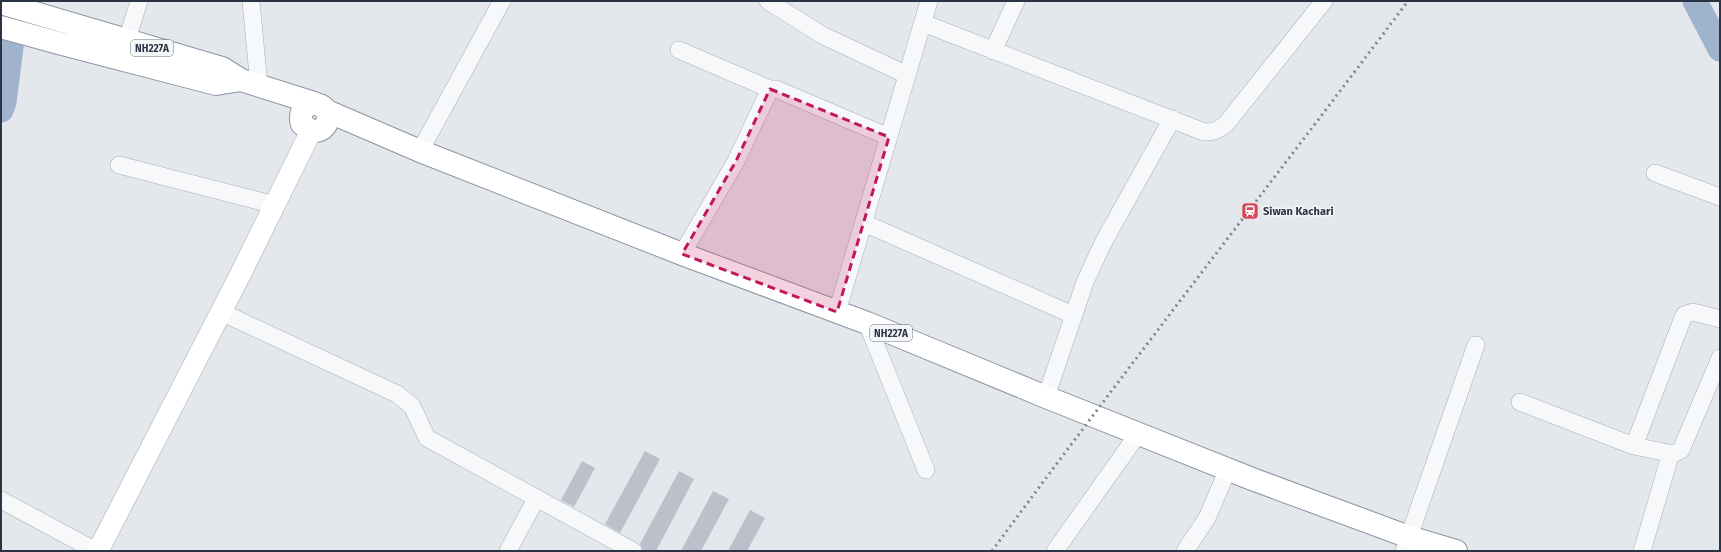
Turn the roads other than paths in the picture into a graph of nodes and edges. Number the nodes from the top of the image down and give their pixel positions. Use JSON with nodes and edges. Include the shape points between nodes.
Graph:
{"nodes":[{"id":1,"x":139,"y":1,"type":"edge"},
{"id":2,"x":251,"y":1,"type":"edge"},
{"id":3,"x":502,"y":1,"type":"edge"},
{"id":4,"x":768,"y":1,"type":"edge"},
{"id":5,"x":929,"y":1,"type":"edge"},
{"id":6,"x":1016,"y":1,"type":"edge"},
{"id":7,"x":1324,"y":1,"type":"edge"},
{"id":8,"x":1,"y":3,"type":"edge"},
{"id":9,"x":923,"y":24,"type":"junction"},
{"id":10,"x":1,"y":26,"type":"edge"},
{"id":11,"x":127,"y":40,"type":"junction"},
{"id":12,"x":679,"y":50,"type":"dead end"},
{"id":13,"x":994,"y":51,"type":"junction"},
{"id":14,"x":907,"y":75,"type":"junction"},
{"id":15,"x":250,"y":83,"type":"junction"},
{"id":16,"x":770,"y":89,"type":"junction"},
{"id":17,"x":320,"y":107,"type":"junction"},
{"id":18,"x":1172,"y":120,"type":"junction"},
{"id":19,"x":311,"y":131,"type":"joint"},
{"id":20,"x":889,"y":137,"type":"junction"},
{"id":21,"x":420,"y":151,"type":"junction"},
{"id":22,"x":119,"y":165,"type":"dead end"},
{"id":23,"x":1655,"y":173,"type":"dead end"},
{"id":24,"x":1720,"y":197,"type":"edge"},
{"id":25,"x":275,"y":205,"type":"junction"},
{"id":26,"x":864,"y":223,"type":"junction"},
{"id":27,"x":682,"y":254,"type":"junction"},
{"id":28,"x":221,"y":312,"type":"junction"},
{"id":29,"x":837,"y":312,"type":"junction"},
{"id":30,"x":1073,"y":315,"type":"junction"},
{"id":31,"x":1720,"y":319,"type":"edge"},
{"id":32,"x":867,"y":323,"type":"junction"},
{"id":33,"x":1476,"y":345,"type":"dead end"},
{"id":34,"x":1720,"y":358,"type":"edge"},
{"id":35,"x":1046,"y":397,"type":"junction"},
{"id":36,"x":1520,"y":402,"type":"dead end"},
{"id":37,"x":1138,"y":434,"type":"junction"},
{"id":38,"x":1634,"y":446,"type":"junction"},
{"id":39,"x":1671,"y":453,"type":"junction"},
{"id":40,"x":1228,"y":469,"type":"junction"},
{"id":41,"x":926,"y":470,"type":"dead end"},
{"id":42,"x":536,"y":499,"type":"junction"},
{"id":43,"x":1,"y":500,"type":"edge"},
{"id":44,"x":1406,"y":544,"type":"edge"},
{"id":45,"x":97,"y":551,"type":"edge"},
{"id":46,"x":508,"y":551,"type":"edge"},
{"id":47,"x":631,"y":551,"type":"edge"},
{"id":48,"x":1055,"y":551,"type":"edge"},
{"id":49,"x":1185,"y":551,"type":"edge"},
{"id":50,"x":1456,"y":551,"type":"edge"},
{"id":51,"x":1642,"y":551,"type":"edge"}],
"edges":[{"from":1,"to":11,"type":"street"},
{"from":2,"to":15,"type":"street"},
{"from":3,"to":21,"type":"street"},
{"from":4,"to":14,"type":"street","via":[[822,35]]},
{"from":5,"to":9,"type":"street"},
{"from":6,"to":13,"type":"street"},
{"from":7,"to":18,"type":"street","via":[[1226,124],[1218,130],[1204,132]]},
{"from":8,"to":11,"type":"highway","number":"NH227A"},
{"from":9,"to":13,"type":"street"},
{"from":9,"to":14,"type":"street"},
{"from":10,"to":15,"type":"highway","number":"NH227A","via":[[216,84]]},
{"from":11,"to":15,"type":"highway","number":"NH227A","via":[[222,68]]},
{"from":12,"to":16,"type":"street"},
{"from":13,"to":18,"type":"street"},
{"from":14,"to":20,"type":"street"},
{"from":15,"to":17,"type":"highway","number":"NH227A"},
{"from":16,"to":20,"type":"street","via":[[776,89]]},
{"from":16,"to":27,"type":"street","via":[[736,161]]},
{"from":17,"to":19,"type":"highway","via":[[328,120],[320,130]]},
{"from":17,"to":21,"type":"highway","number":"NH227A"},
{"from":18,"to":30,"type":"street","via":[[1103,243],[1084,282]]},
{"from":19,"to":25,"type":"main road"},
{"from":20,"to":26,"type":"street"},
{"from":21,"to":27,"type":"highway","number":"NH227A"},
{"from":22,"to":25,"type":"street"},
{"from":23,"to":24,"type":"street"},
{"from":25,"to":28,"type":"main road"},
{"from":26,"to":29,"type":"street"},
{"from":26,"to":30,"type":"street"},
{"from":27,"to":29,"type":"highway","number":"NH227A"},
{"from":28,"to":42,"type":"street","via":[[397,394],[412,406],[427,438]]},
{"from":28,"to":45,"type":"main road"},
{"from":29,"to":32,"type":"highway","number":"NH227A"},
{"from":30,"to":35,"type":"street"},
{"from":31,"to":38,"type":"street","via":[[1693,312],[1684,315]]},
{"from":32,"to":35,"type":"highway","number":"NH227A"},
{"from":32,"to":41,"type":"street"},
{"from":33,"to":44,"type":"street"},
{"from":34,"to":39,"type":"street","via":[[1681,450]]},
{"from":35,"to":37,"type":"highway","number":"NH227A"},
{"from":36,"to":38,"type":"street"},
{"from":37,"to":40,"type":"highway","number":"NH227A"},
{"from":37,"to":48,"type":"street"},
{"from":38,"to":39,"type":"street"},
{"from":39,"to":51,"type":"street"},
{"from":40,"to":44,"type":"highway","number":"NH227A"},
{"from":40,"to":49,"type":"street","via":[[1207,518]]},
{"from":42,"to":46,"type":"street"},
{"from":42,"to":47,"type":"street"},
{"from":43,"to":45,"type":"street"},
{"from":44,"to":50,"type":"highway","number":"NH227A"}]}
